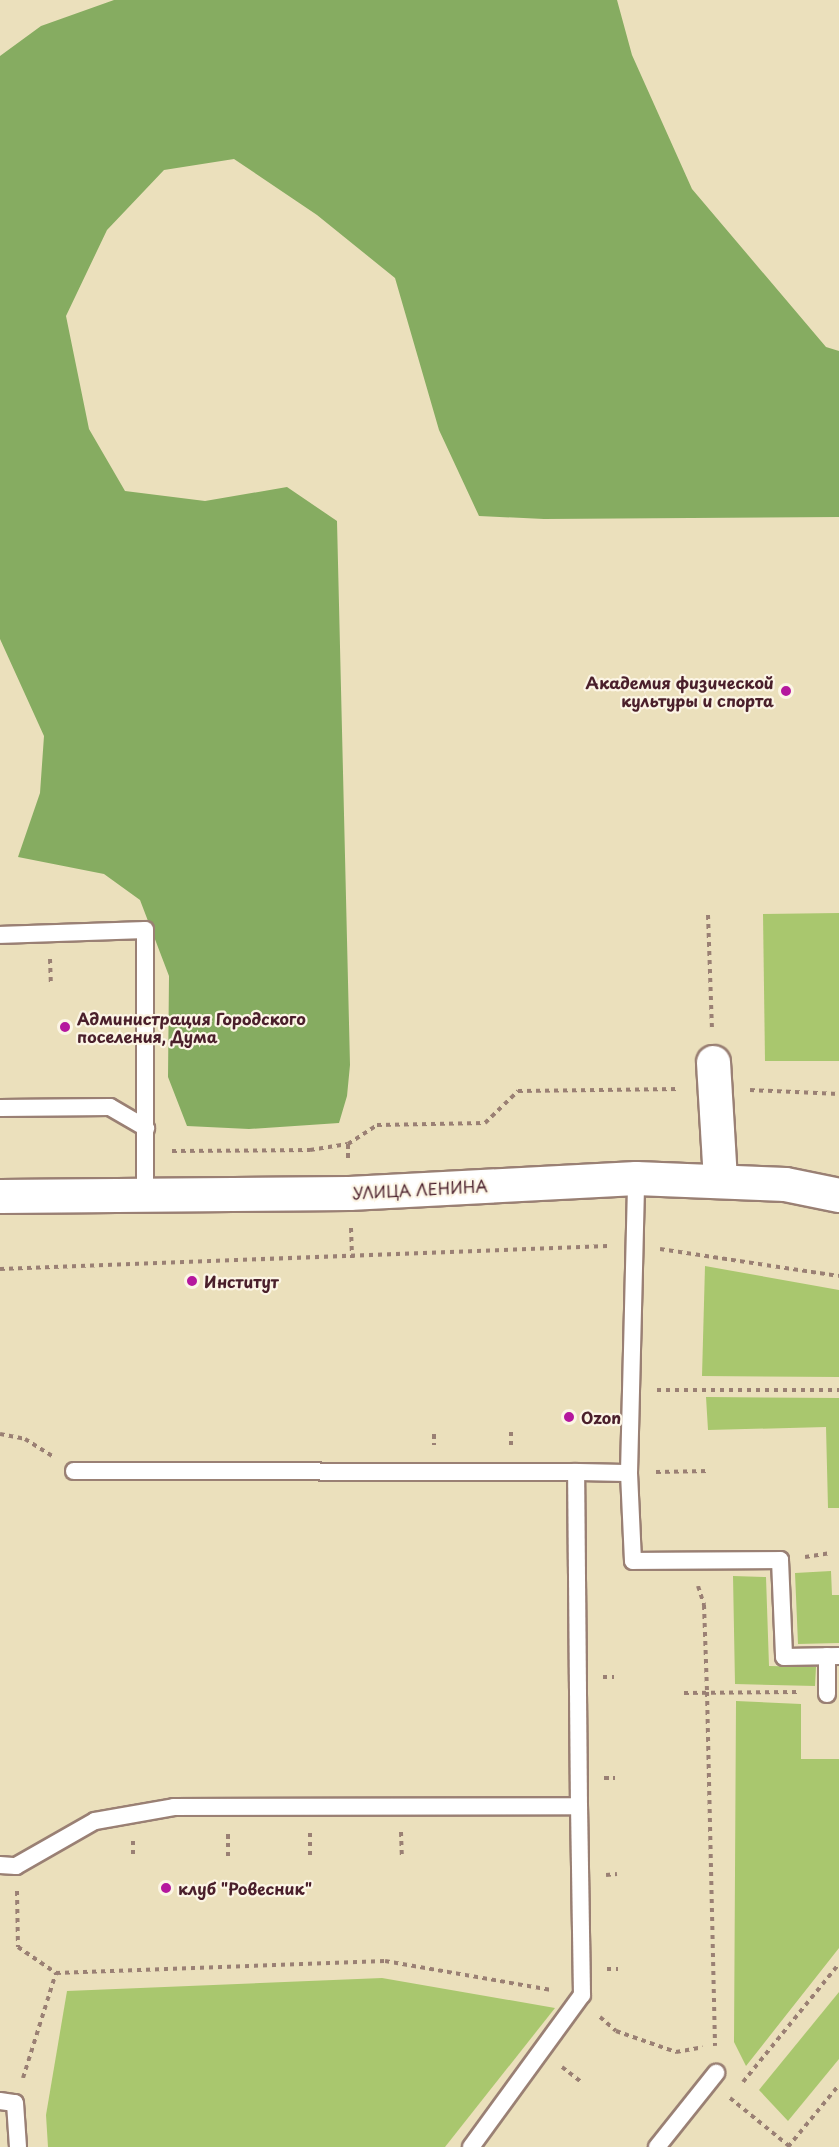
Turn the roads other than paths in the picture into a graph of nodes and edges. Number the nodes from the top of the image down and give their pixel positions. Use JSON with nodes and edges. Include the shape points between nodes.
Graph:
{"nodes":[{"id":1,"x":0,"y":935,"type":"edge"},
{"id":2,"x":714,"y":1075,"type":"road end"},
{"id":3,"x":0,"y":1108,"type":"edge"},
{"id":4,"x":146,"y":1128,"type":"junction"},
{"id":5,"x":636,"y":1178,"type":"junction"},
{"id":6,"x":720,"y":1181,"type":"junction"},
{"id":7,"x":145,"y":1195,"type":"junction"},
{"id":8,"x":839,"y":1195,"type":"edge"},
{"id":9,"x":0,"y":1196,"type":"edge"},
{"id":10,"x":74,"y":1471,"type":"road end"},
{"id":11,"x":576,"y":1472,"type":"junction"},
{"id":12,"x":628,"y":1473,"type":"junction"},
{"id":13,"x":833,"y":1656,"type":"edge"},
{"id":14,"x":827,"y":1693,"type":"road end"},
{"id":15,"x":579,"y":1806,"type":"junction"},
{"id":16,"x":8,"y":1865,"type":"edge"},
{"id":17,"x":716,"y":2073,"type":"road end"},
{"id":18,"x":7,"y":2102,"type":"edge"},
{"id":19,"x":18,"y":2147,"type":"edge"},
{"id":20,"x":471,"y":2147,"type":"edge"},
{"id":21,"x":657,"y":2147,"type":"edge"}],
"edges":[{"from":1,"to":4,"type":"lane","via":[[145,930]]},
{"from":2,"to":6,"type":"street"},
{"from":3,"to":4,"type":"lane","via":[[110,1107]]},
{"from":4,"to":7,"type":"lane"},
{"from":5,"to":6,"type":"street","name":"УЛИЦА ЛЕНИНА"},
{"from":5,"to":7,"type":"street","name":"УЛИЦА ЛЕНИНА","via":[[349,1193]]},
{"from":5,"to":12,"type":"lane"},
{"from":6,"to":8,"type":"street","name":"УЛИЦА ЛЕНИНА","via":[[785,1184]]},
{"from":7,"to":9,"type":"street","name":"УЛИЦА ЛЕНИНА"},
{"from":10,"to":11,"type":"lane"},
{"from":11,"to":12,"type":"lane"},
{"from":11,"to":15,"type":"lane"},
{"from":12,"to":13,"type":"lane","via":[[633,1561],[780,1560],[784,1658]]},
{"from":13,"to":14,"type":"lane"},
{"from":15,"to":16,"type":"lane","via":[[174,1807],[94,1821]]},
{"from":15,"to":20,"type":"lane","via":[[582,1995]]},
{"from":17,"to":21,"type":"lane"},
{"from":18,"to":19,"type":"lane"}]}
